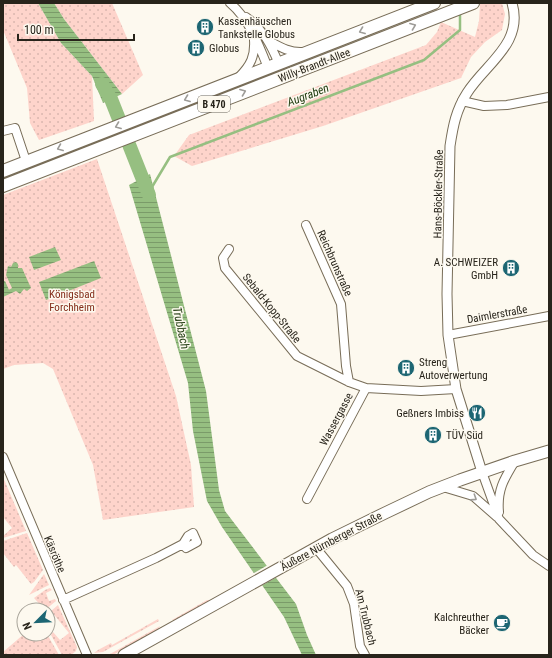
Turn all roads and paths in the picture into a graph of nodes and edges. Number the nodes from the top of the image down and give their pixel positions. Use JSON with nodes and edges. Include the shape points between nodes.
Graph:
{"nodes":[{"id":1,"x":230,"y":3,"type":"edge"},
{"id":2,"x":434,"y":3,"type":"edge"},
{"id":3,"x":473,"y":3,"type":"edge"},
{"id":4,"x":512,"y":3,"type":"edge"},
{"id":5,"x":242,"y":15,"type":"junction"},
{"id":6,"x":254,"y":37,"type":"junction"},
{"id":7,"x":269,"y":41,"type":"junction"},
{"id":8,"x":308,"y":52,"type":"junction"},
{"id":9,"x":274,"y":66,"type":"junction"},
{"id":10,"x":279,"y":78,"type":"junction"},
{"id":11,"x":237,"y":80,"type":"junction"},
{"id":12,"x":549,"y":97,"type":"edge"},
{"id":13,"x":462,"y":101,"type":"junction"},
{"id":14,"x":3,"y":131,"type":"edge"},
{"id":15,"x":26,"y":162,"type":"junction"},
{"id":16,"x":3,"y":171,"type":"edge"},
{"id":17,"x":31,"y":175,"type":"junction"},
{"id":18,"x":3,"y":186,"type":"edge"},
{"id":19,"x":306,"y":225,"type":"dead end"},
{"id":20,"x":228,"y":249,"type":"dead end"},
{"id":21,"x":549,"y":316,"type":"edge"},
{"id":22,"x":448,"y":334,"type":"junction"},
{"id":23,"x":349,"y":382,"type":"junction"},
{"id":24,"x":366,"y":388,"type":"junction"},
{"id":25,"x":456,"y":389,"type":"junction"},
{"id":26,"x":549,"y":451,"type":"edge"},
{"id":27,"x":4,"y":459,"type":"edge"},
{"id":28,"x":515,"y":461,"type":"junction"},
{"id":29,"x":482,"y":472,"type":"junction"},
{"id":30,"x":443,"y":487,"type":"junction"},
{"id":31,"x":307,"y":499,"type":"dead end"},
{"id":32,"x":499,"y":519,"type":"junction"},
{"id":33,"x":183,"y":544,"type":"dead end"},
{"id":34,"x":316,"y":548,"type":"junction"},
{"id":35,"x":549,"y":566,"type":"edge"},
{"id":36,"x":63,"y":600,"type":"junction"},
{"id":37,"x":130,"y":654,"type":"edge"},
{"id":38,"x":86,"y":655,"type":"edge"},
{"id":39,"x":365,"y":655,"type":"edge"}],
"edges":[{"from":1,"to":5,"type":"street"},
{"from":2,"to":8,"type":"main road","name":"Willy-Brandt-Allee","number":"B 470","one_way":true},
{"from":10,"to":3,"type":"main road","name":"Willy-Brandt-Allee","number":"B 470","one_way":true},
{"from":4,"to":13,"type":"street","name":"Hans-Böckler-Straße","via":[[512,29],[508,42]]},
{"from":5,"to":6,"type":"street"},
{"from":5,"to":7,"type":"street"},
{"from":6,"to":9,"type":"street"},
{"from":6,"to":11,"type":"street","via":[[252,61]]},
{"from":7,"to":8,"type":"street","via":[[296,53]]},
{"from":7,"to":9,"type":"street"},
{"from":8,"to":9,"type":"main road","name":"Willy-Brandt-Allee","number":"B 470"},
{"from":9,"to":10,"type":"main road"},
{"from":9,"to":11,"type":"main road","name":"Willy-Brandt-Allee","number":"B 470"},
{"from":17,"to":10,"type":"main road","name":"Willy-Brandt-Allee","number":"B 470","one_way":true},
{"from":11,"to":15,"type":"main road","name":"Willy-Brandt-Allee","number":"B 470","one_way":true},
{"from":12,"to":13,"type":"street","via":[[507,105],[484,106]]},
{"from":13,"to":22,"type":"street","name":"Hans-Böckler-Straße","via":[[453,122],[450,146]]},
{"from":14,"to":15,"type":"street","via":[[15,128]]},
{"from":15,"to":16,"type":"main road","number":"B 470"},
{"from":15,"to":17,"type":"main road"},
{"from":17,"to":18,"type":"main road","number":"B 470"},
{"from":19,"to":23,"type":"street","name":"Reichbrunstraße","via":[[341,304]]},
{"from":20,"to":23,"type":"street","name":"Sebald-Kopp-Straße","via":[[223,258],[225,268],[297,356]]},
{"from":21,"to":22,"type":"street","name":"Daimlerstraße"},
{"from":22,"to":25,"type":"street","name":"Hans-Böckler-Straße"},
{"from":23,"to":24,"type":"street","name":"Sebald-Kopp-Straße"},
{"from":24,"to":25,"type":"street","name":"Wassergasse","via":[[421,391]]},
{"from":24,"to":31,"type":"street","name":"Wassergasse"},
{"from":25,"to":29,"type":"street","name":"Hans-Böckler-Straße"},
{"from":26,"to":28,"type":"main road","name":"Äußere Nürnberger Straße"},
{"from":27,"to":36,"type":"street","name":"Käsröthe"},
{"from":28,"to":29,"type":"main road","name":"Äußere Nürnberger Straße"},
{"from":28,"to":32,"type":"street","via":[[500,490]]},
{"from":29,"to":30,"type":"main road","name":"Äußere Nürnberger Straße"},
{"from":29,"to":32,"type":"street"},
{"from":30,"to":32,"type":"street","one_way":true,"via":[[473,496]]},
{"from":30,"to":34,"type":"main road","name":"Äußere Nürnberger Straße"},
{"from":32,"to":35,"type":"street","via":[[533,555]]},
{"from":33,"to":36,"type":"street"},
{"from":34,"to":37,"type":"main road","name":"Äußere Nürnberger Straße"},
{"from":34,"to":39,"type":"street","name":"Am Trubbach","via":[[347,586],[354,604],[360,646]]},
{"from":36,"to":38,"type":"street","name":"Käsröthe"}]}
